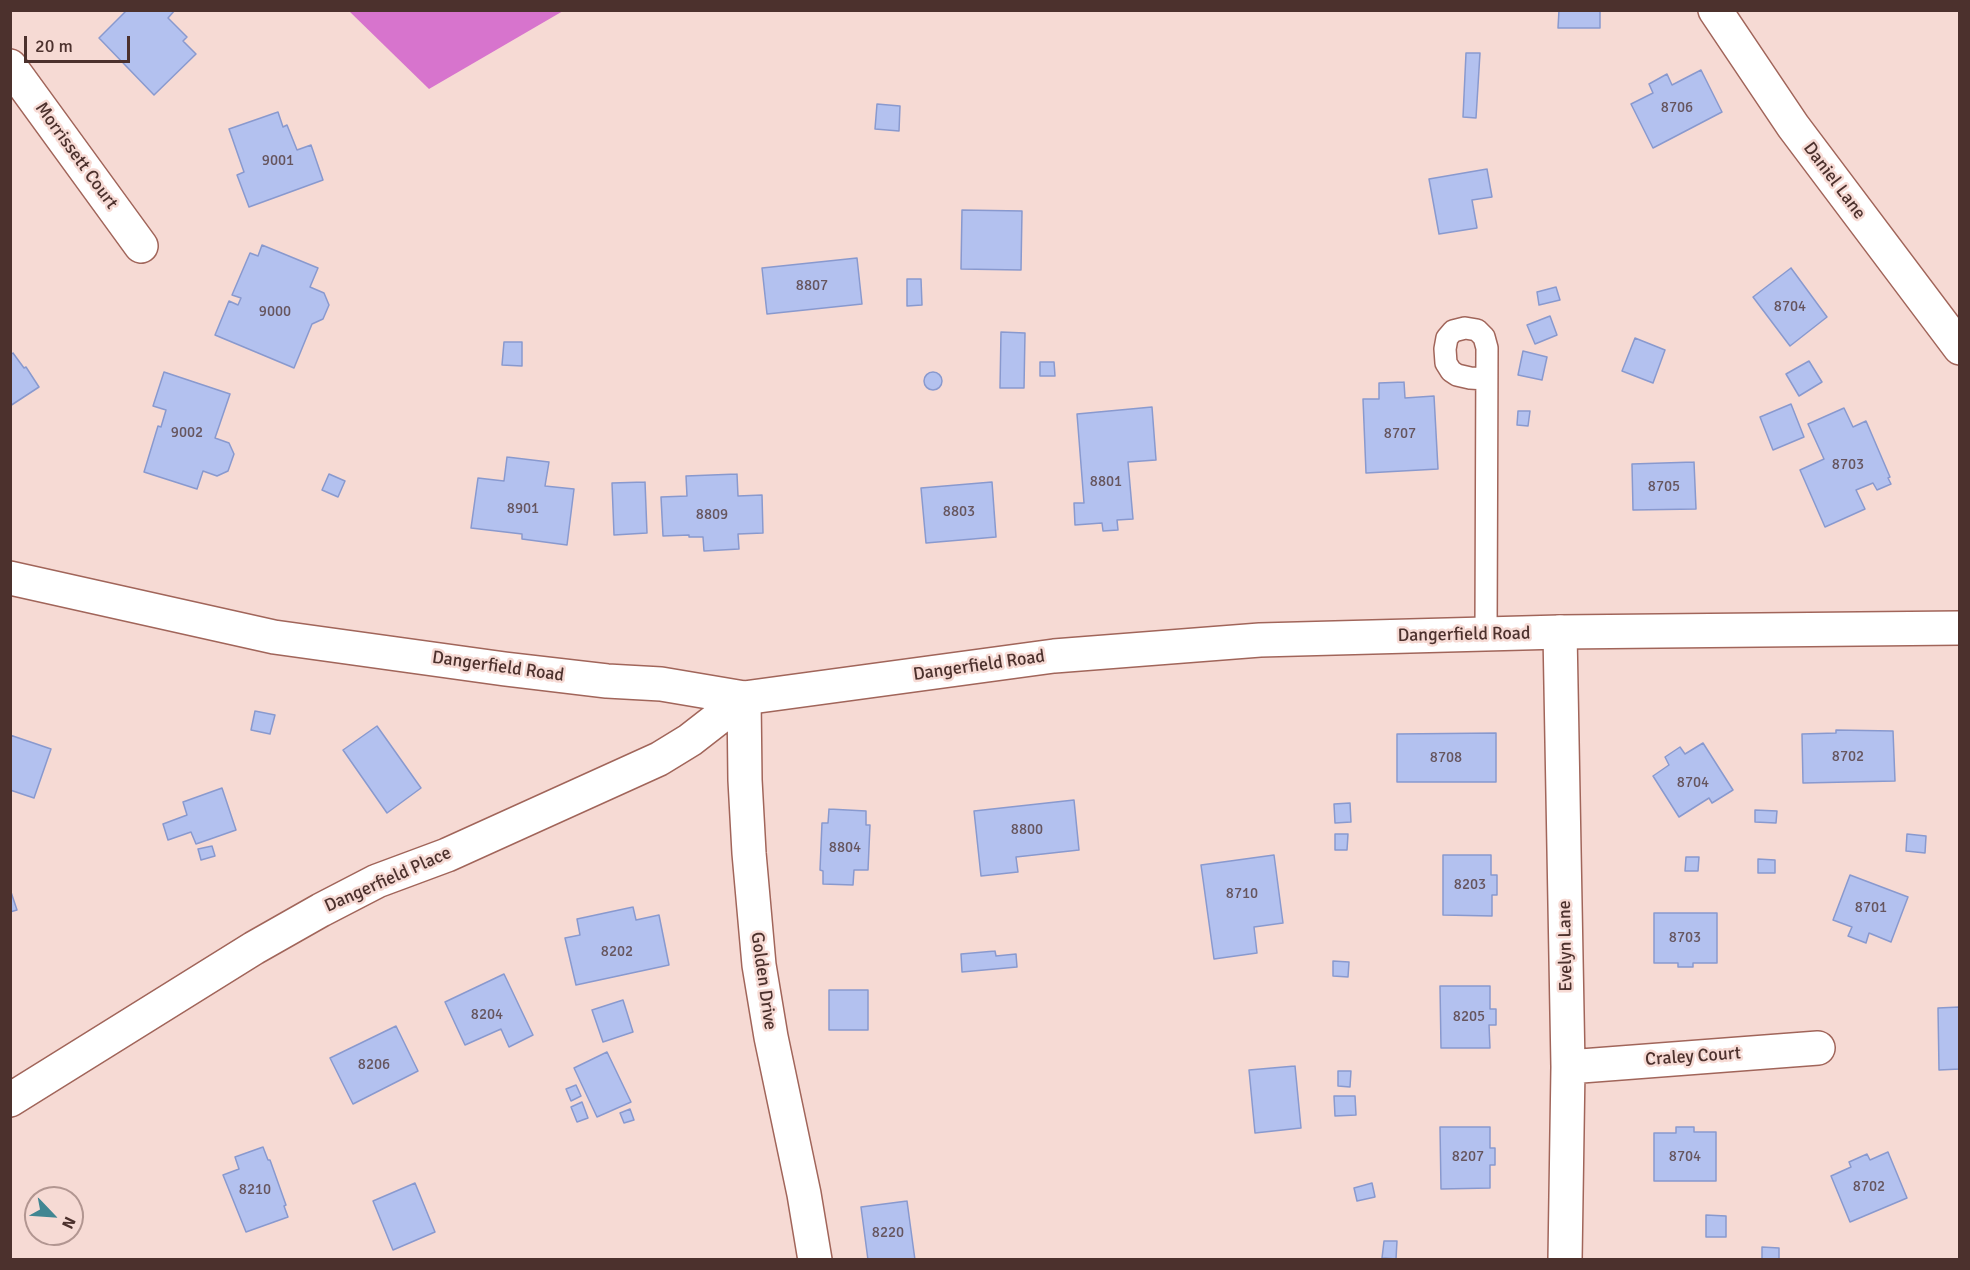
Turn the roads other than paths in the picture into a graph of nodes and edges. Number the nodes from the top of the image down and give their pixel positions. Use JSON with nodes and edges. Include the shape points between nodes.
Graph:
{"nodes":[{"id":1,"x":1715,"y":10,"type":"edge"},
{"id":2,"x":10,"y":66,"type":"edge"},
{"id":3,"x":141,"y":246,"type":"dead end"},
{"id":4,"x":1959,"y":348,"type":"edge"},
{"id":5,"x":1486,"y":379,"type":"dead end"},
{"id":6,"x":10,"y":578,"type":"edge"},
{"id":7,"x":1959,"y":628,"type":"edge"},
{"id":8,"x":1560,"y":632,"type":"junction"},
{"id":9,"x":1486,"y":634,"type":"junction"},
{"id":10,"x":744,"y":698,"type":"junction"},
{"id":11,"x":1818,"y":1048,"type":"dead end"},
{"id":12,"x":1568,"y":1067,"type":"junction"},
{"id":13,"x":10,"y":1100,"type":"edge"},
{"id":14,"x":815,"y":1260,"type":"edge"},
{"id":15,"x":1564,"y":1260,"type":"edge"}],
"edges":[{"from":1,"to":4,"type":"street","name":"Daniel Lane","via":[[1793,126]]},
{"from":2,"to":3,"type":"street","name":"Morrissett Court"},
{"from":5,"to":9,"type":"lane"},
{"from":6,"to":10,"type":"street","name":"Dangerfield Road","via":[[274,637],[562,676],[661,684]]},
{"from":7,"to":8,"type":"street","name":"Dangerfield Road"},
{"from":8,"to":9,"type":"street","name":"Dangerfield Road"},
{"from":8,"to":12,"type":"street","name":"Evelyn Lane"},
{"from":9,"to":10,"type":"street","name":"Dangerfield Road","via":[[1260,640],[1065,655]]},
{"from":10,"to":13,"type":"street","name":"Dangerfield Place","via":[[659,759],[447,855],[377,881],[321,910]]},
{"from":10,"to":14,"type":"street","name":"Golden Drive","via":[[747,832],[759,965]]},
{"from":11,"to":12,"type":"street","name":"Craley Court"},
{"from":12,"to":15,"type":"street","name":"Evelyn Lane"}]}
